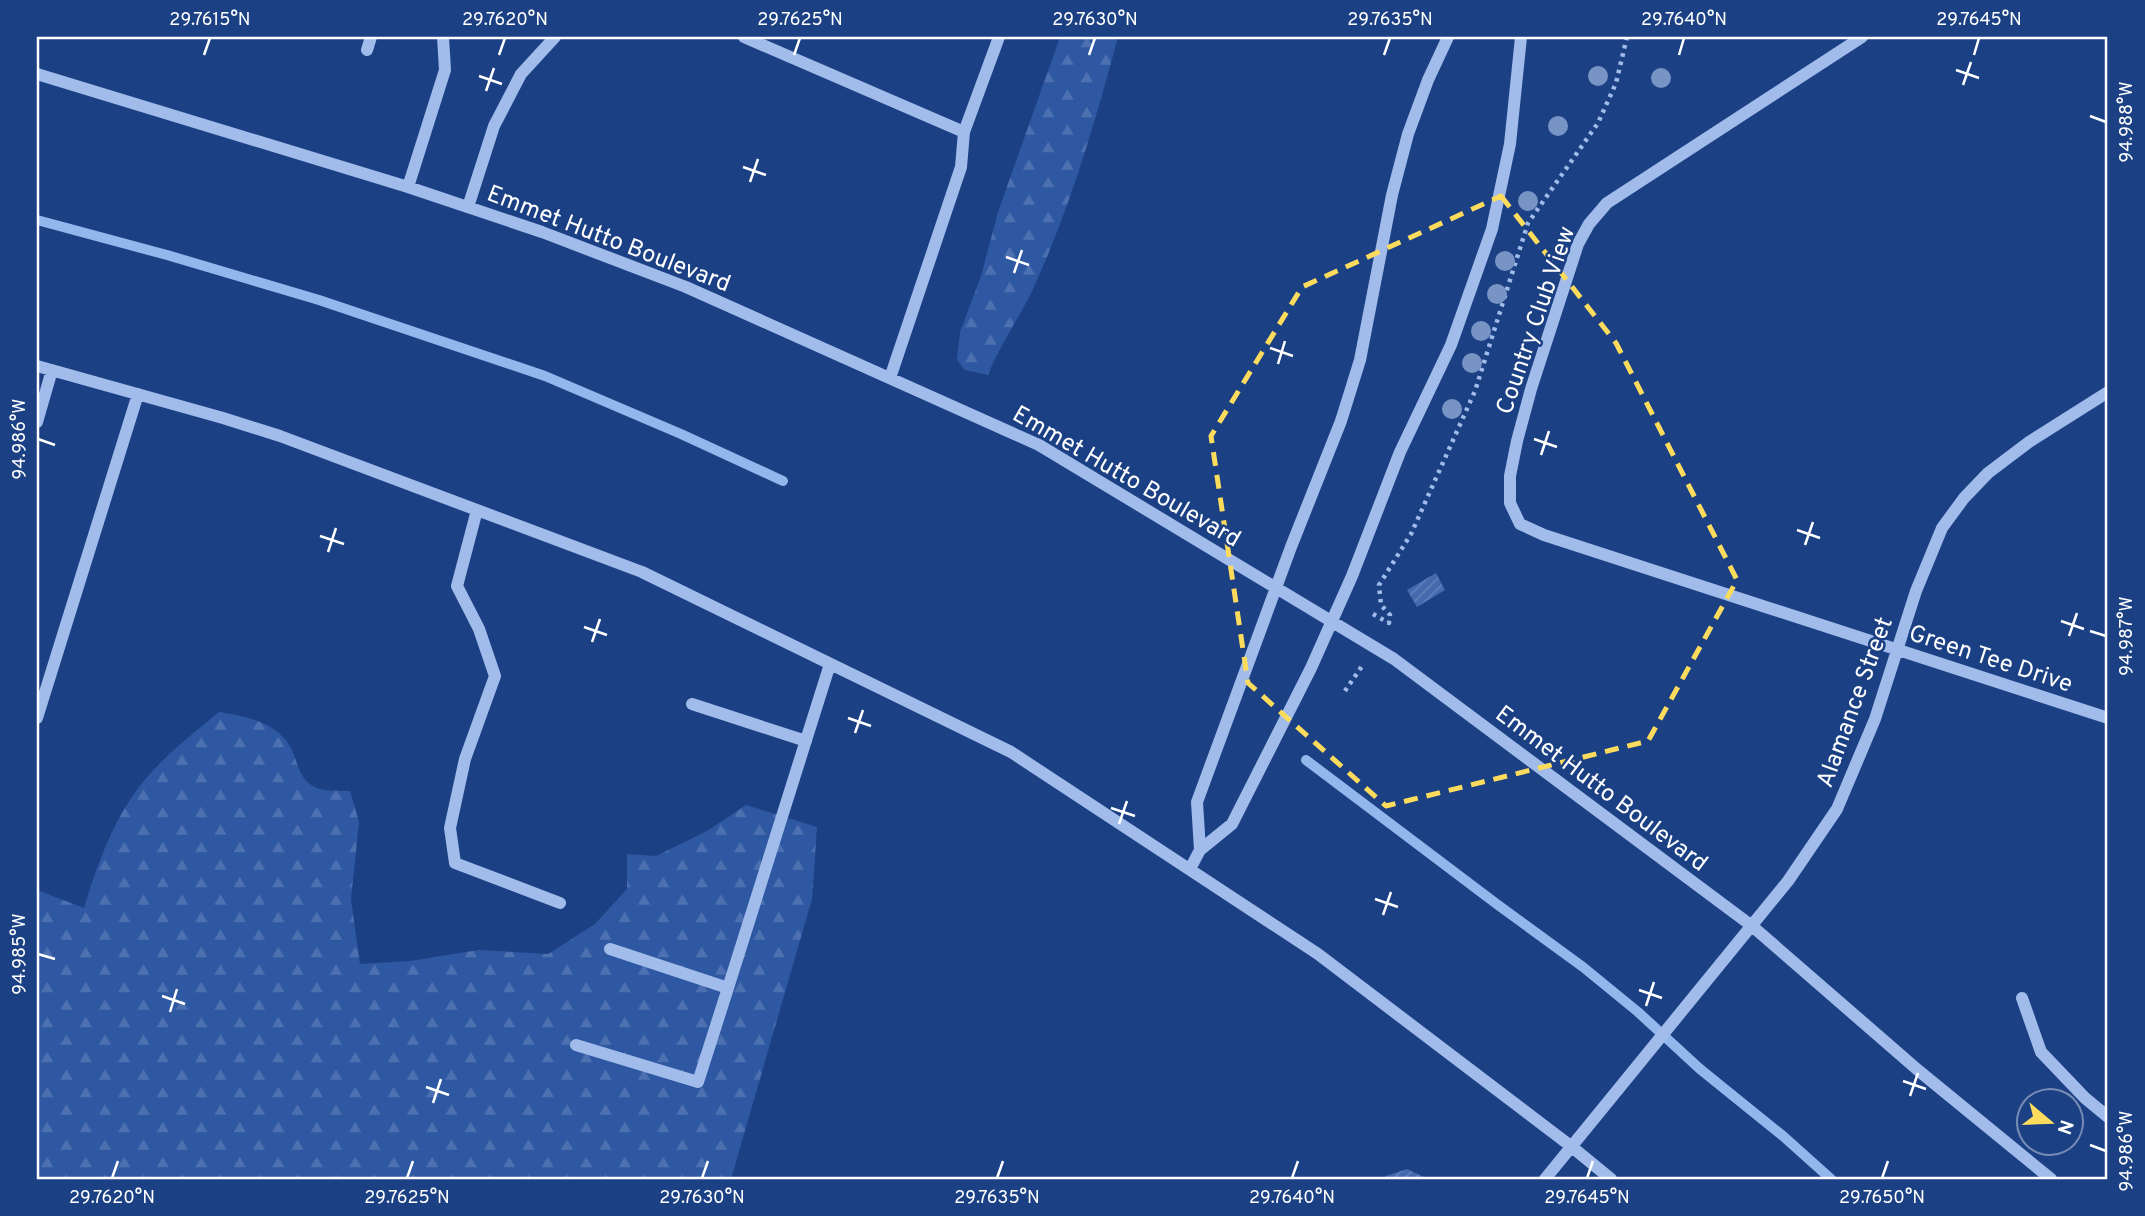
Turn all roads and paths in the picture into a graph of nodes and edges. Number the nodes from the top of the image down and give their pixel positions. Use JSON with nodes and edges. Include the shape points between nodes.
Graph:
{"nodes":[{"id":1,"x":371,"y":37,"type":"edge"},
{"id":2,"x":443,"y":37,"type":"edge"},
{"id":3,"x":555,"y":37,"type":"edge"},
{"id":4,"x":744,"y":37,"type":"edge"},
{"id":5,"x":999,"y":37,"type":"edge"},
{"id":6,"x":1448,"y":37,"type":"edge"},
{"id":7,"x":1521,"y":37,"type":"edge"},
{"id":8,"x":1627,"y":37,"type":"edge"},
{"id":9,"x":1862,"y":37,"type":"edge"},
{"id":10,"x":367,"y":50,"type":"dead end"},
{"id":11,"x":37,"y":74,"type":"edge"},
{"id":12,"x":964,"y":132,"type":"junction"},
{"id":13,"x":408,"y":187,"type":"junction"},
{"id":14,"x":468,"y":207,"type":"junction"},
{"id":15,"x":37,"y":366,"type":"edge"},
{"id":16,"x":52,"y":370,"type":"junction"},
{"id":17,"x":890,"y":378,"type":"junction"},
{"id":18,"x":2108,"y":392,"type":"edge"},
{"id":19,"x":138,"y":394,"type":"junction"},
{"id":20,"x":37,"y":422,"type":"edge"},
{"id":21,"x":477,"y":510,"type":"junction"},
{"id":22,"x":1661,"y":573,"type":"joint"},
{"id":23,"x":1277,"y":587,"type":"junction"},
{"id":24,"x":1373,"y":614,"type":"dead end"},
{"id":25,"x":1332,"y":621,"type":"junction"},
{"id":26,"x":1896,"y":649,"type":"junction"},
{"id":27,"x":1365,"y":662,"type":"dead end"},
{"id":28,"x":830,"y":664,"type":"junction"},
{"id":29,"x":1345,"y":691,"type":"dead end"},
{"id":30,"x":692,"y":704,"type":"dead end"},
{"id":31,"x":37,"y":718,"type":"edge"},
{"id":32,"x":2108,"y":718,"type":"edge"},
{"id":33,"x":806,"y":741,"type":"junction"},
{"id":34,"x":1200,"y":850,"type":"junction"},
{"id":35,"x":1190,"y":869,"type":"junction"},
{"id":36,"x":560,"y":903,"type":"dead end"},
{"id":37,"x":1752,"y":926,"type":"junction"},
{"id":38,"x":610,"y":949,"type":"dead end"},
{"id":39,"x":728,"y":988,"type":"junction"},
{"id":40,"x":2022,"y":998,"type":"dead end"},
{"id":41,"x":576,"y":1045,"type":"dead end"},
{"id":42,"x":2108,"y":1117,"type":"edge"},
{"id":43,"x":1573,"y":1147,"type":"junction"},
{"id":44,"x":1545,"y":1179,"type":"edge"},
{"id":45,"x":1611,"y":1179,"type":"edge"},
{"id":46,"x":2051,"y":1179,"type":"edge"}],
"edges":[{"from":1,"to":10,"type":"street"},
{"from":2,"to":13,"type":"street","via":[[445,70]]},
{"from":3,"to":14,"type":"street","via":[[522,74],[494,126]]},
{"from":4,"to":12,"type":"street"},
{"from":5,"to":12,"type":"street"},
{"from":6,"to":23,"type":"street","via":[[1408,134],[1360,360]]},
{"from":7,"to":25,"type":"street","via":[[1510,144],[1492,229],[1451,345],[1399,452]]},
{"from":8,"to":24,"type":"path","via":[[1616,83],[1598,123],[1528,223],[1470,403],[1411,534],[1379,585],[1389,623]]},
{"from":9,"to":22,"type":"street","name":"Country Club View","via":[[1607,203],[1578,244],[1517,441],[1510,503],[1520,524]]},
{"from":11,"to":13,"type":"street","name":"Emmet Hutto Boulevard"},
{"from":12,"to":17,"type":"street","via":[[961,167]]},
{"from":13,"to":14,"type":"street","name":"Emmet Hutto Boulevard"},
{"from":14,"to":17,"type":"street","name":"Emmet Hutto Boulevard","via":[[686,287]]},
{"from":15,"to":16,"type":"street"},
{"from":16,"to":19,"type":"street"},
{"from":16,"to":20,"type":"street"},
{"from":17,"to":23,"type":"street","name":"Emmet Hutto Boulevard","via":[[1039,445]]},
{"from":18,"to":26,"type":"street","name":"Alamance Street","via":[[2029,442],[1964,498],[1942,528]]},
{"from":19,"to":21,"type":"street","via":[[280,436]]},
{"from":19,"to":31,"type":"street"},
{"from":21,"to":28,"type":"street","via":[[642,572]]},
{"from":21,"to":36,"type":"street","via":[[457,586],[479,629],[495,676],[465,759],[450,828],[455,863]]},
{"from":22,"to":26,"type":"street","name":"Green Tee Drive"},
{"from":23,"to":25,"type":"street","name":"Emmet Hutto Boulevard"},
{"from":23,"to":34,"type":"street","via":[[1197,802]]},
{"from":25,"to":34,"type":"street","via":[[1232,824]]},
{"from":25,"to":37,"type":"street","name":"Emmet Hutto Boulevard","via":[[1394,659]]},
{"from":26,"to":32,"type":"street","name":"Green Tee Drive"},
{"from":26,"to":37,"type":"street","name":"Alamance Street","via":[[1867,740],[1837,809]]},
{"from":27,"to":29,"type":"path"},
{"from":28,"to":33,"type":"street"},
{"from":28,"to":35,"type":"street","via":[[1011,752]]},
{"from":30,"to":33,"type":"street"},
{"from":33,"to":39,"type":"street"},
{"from":34,"to":35,"type":"street"},
{"from":35,"to":43,"type":"street","via":[[1318,954]]},
{"from":37,"to":43,"type":"street","name":"Alamance Street"},
{"from":37,"to":46,"type":"street","name":"Emmet Hutto Boulevard"},
{"from":38,"to":39,"type":"street"},
{"from":39,"to":41,"type":"street","via":[[698,1082]]},
{"from":40,"to":42,"type":"street","via":[[2041,1052]]},
{"from":43,"to":44,"type":"street","name":"Alamance Street"},
{"from":43,"to":45,"type":"street"}]}
